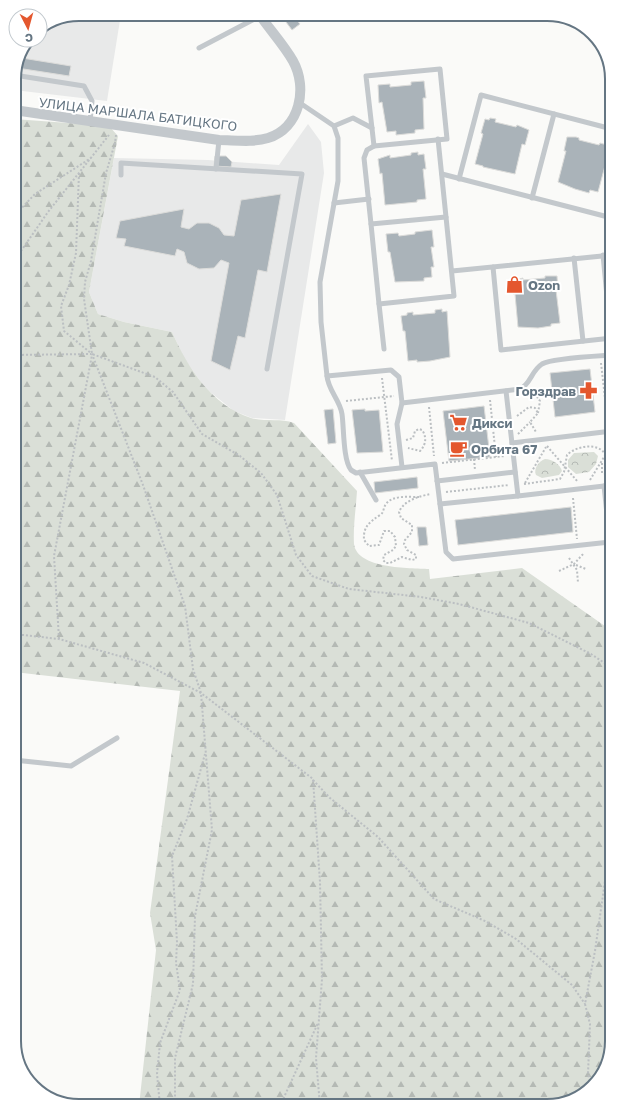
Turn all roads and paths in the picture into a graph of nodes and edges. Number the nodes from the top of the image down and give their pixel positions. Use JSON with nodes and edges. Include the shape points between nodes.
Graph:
{"nodes":[{"id":1,"x":248,"y":21,"type":"edge"},
{"id":2,"x":263,"y":21,"type":"edge"},
{"id":3,"x":199,"y":48,"type":"dead end"},
{"id":4,"x":21,"y":76,"type":"edge"},
{"id":5,"x":300,"y":103,"type":"junction"},
{"id":6,"x":21,"y":112,"type":"edge"},
{"id":7,"x":28,"y":113,"type":"junction"},
{"id":8,"x":21,"y":114,"type":"edge"},
{"id":9,"x":554,"y":114,"type":"junction"},
{"id":10,"x":90,"y":121,"type":"junction"},
{"id":11,"x":116,"y":126,"type":"junction"},
{"id":12,"x":334,"y":126,"type":"junction"},
{"id":13,"x":605,"y":127,"type":"edge"},
{"id":14,"x":372,"y":128,"type":"junction"},
{"id":15,"x":438,"y":139,"type":"junction"},
{"id":16,"x":218,"y":140,"type":"junction"},
{"id":17,"x":374,"y":146,"type":"junction"},
{"id":18,"x":93,"y":156,"type":"junction"},
{"id":19,"x":216,"y":169,"type":"junction"},
{"id":20,"x":79,"y":173,"type":"junction"},
{"id":21,"x":442,"y":174,"type":"junction"},
{"id":22,"x":120,"y":175,"type":"dead end"},
{"id":23,"x":459,"y":179,"type":"junction"},
{"id":24,"x":532,"y":198,"type":"junction"},
{"id":25,"x":369,"y":200,"type":"junction"},
{"id":26,"x":334,"y":203,"type":"junction"},
{"id":27,"x":21,"y":209,"type":"edge"},
{"id":28,"x":605,"y":216,"type":"edge"},
{"id":29,"x":446,"y":217,"type":"junction"},
{"id":30,"x":371,"y":224,"type":"junction"},
{"id":31,"x":21,"y":251,"type":"edge"},
{"id":32,"x":603,"y":256,"type":"joint"},
{"id":33,"x":574,"y":258,"type":"junction"},
{"id":34,"x":493,"y":267,"type":"junction"},
{"id":35,"x":452,"y":271,"type":"junction"},
{"id":36,"x":605,"y":274,"type":"edge"},
{"id":37,"x":379,"y":304,"type":"junction"},
{"id":38,"x":605,"y":339,"type":"edge"},
{"id":39,"x":582,"y":341,"type":"junction"},
{"id":40,"x":384,"y":349,"type":"dead end"},
{"id":41,"x":92,"y":354,"type":"junction"},
{"id":42,"x":21,"y":355,"type":"edge"},
{"id":43,"x":600,"y":356,"type":"junction"},
{"id":44,"x":605,"y":356,"type":"edge"},
{"id":45,"x":267,"y":369,"type":"dead end"},
{"id":46,"x":382,"y":370,"type":"junction"},
{"id":47,"x":327,"y":376,"type":"junction"},
{"id":48,"x":527,"y":385,"type":"junction"},
{"id":49,"x":506,"y":391,"type":"junction"},
{"id":50,"x":489,"y":393,"type":"junction"},
{"id":51,"x":401,"y":395,"type":"junction"},
{"id":52,"x":605,"y":395,"type":"edge"},
{"id":53,"x":384,"y":397,"type":"junction"},
{"id":54,"x":428,"y":400,"type":"junction"},
{"id":55,"x":338,"y":402,"type":"junction"},
{"id":56,"x":402,"y":403,"type":"junction"},
{"id":57,"x":538,"y":413,"type":"junction"},
{"id":58,"x":509,"y":419,"type":"junction"},
{"id":59,"x":530,"y":422,"type":"junction"},
{"id":60,"x":605,"y":432,"type":"edge"},
{"id":61,"x":542,"y":439,"type":"junction"},
{"id":62,"x":399,"y":440,"type":"junction"},
{"id":63,"x":512,"y":442,"type":"junction"},
{"id":64,"x":400,"y":449,"type":"junction"},
{"id":65,"x":605,"y":454,"type":"joint"},
{"id":66,"x":513,"y":455,"type":"junction"},
{"id":67,"x":496,"y":456,"type":"junction"},
{"id":68,"x":602,"y":460,"type":"junction"},
{"id":69,"x":435,"y":464,"type":"junction"},
{"id":70,"x":402,"y":467,"type":"junction"},
{"id":71,"x":565,"y":467,"type":"junction"},
{"id":72,"x":393,"y":468,"type":"junction"},
{"id":73,"x":360,"y":472,"type":"junction"},
{"id":74,"x":515,"y":472,"type":"junction"},
{"id":75,"x":605,"y":474,"type":"edge"},
{"id":76,"x":437,"y":481,"type":"junction"},
{"id":77,"x":516,"y":484,"type":"junction"},
{"id":78,"x":524,"y":484,"type":"junction"},
{"id":79,"x":604,"y":486,"type":"joint"},
{"id":80,"x":584,"y":488,"type":"junction"},
{"id":81,"x":572,"y":489,"type":"junction"},
{"id":82,"x":438,"y":493,"type":"junction"},
{"id":83,"x":605,"y":495,"type":"edge"},
{"id":84,"x":518,"y":496,"type":"junction"},
{"id":85,"x":419,"y":497,"type":"junction"},
{"id":86,"x":376,"y":500,"type":"dead end"},
{"id":87,"x":440,"y":504,"type":"junction"},
{"id":88,"x":605,"y":543,"type":"edge"},
{"id":89,"x":591,"y":544,"type":"junction"},
{"id":90,"x":578,"y":546,"type":"junction"},
{"id":91,"x":569,"y":558,"type":"dead end"},
{"id":92,"x":574,"y":564,"type":"junction"},
{"id":93,"x":586,"y":569,"type":"dead end"},
{"id":94,"x":559,"y":571,"type":"dead end"},
{"id":95,"x":578,"y":583,"type":"dead end"},
{"id":96,"x":21,"y":635,"type":"edge"},
{"id":97,"x":59,"y":638,"type":"junction"},
{"id":98,"x":605,"y":663,"type":"edge"},
{"id":99,"x":201,"y":693,"type":"junction"},
{"id":100,"x":117,"y":738,"type":"dead end"},
{"id":101,"x":206,"y":750,"type":"junction"},
{"id":102,"x":21,"y":761,"type":"edge"},
{"id":103,"x":312,"y":779,"type":"junction"},
{"id":104,"x":605,"y":882,"type":"edge"},
{"id":105,"x":585,"y":1004,"type":"junction"},
{"id":106,"x":319,"y":1021,"type":"junction"},
{"id":107,"x":590,"y":1080,"type":"edge"},
{"id":108,"x":160,"y":1099,"type":"edge"},
{"id":109,"x":175,"y":1099,"type":"edge"},
{"id":110,"x":283,"y":1099,"type":"edge"},
{"id":111,"x":319,"y":1099,"type":"edge"}],
"edges":[{"from":1,"to":3,"type":"lane"},
{"from":2,"to":5,"type":"street","via":[[294,62],[301,88]]},
{"from":4,"to":10,"type":"lane","via":[[84,86],[92,101]]},
{"from":5,"to":12,"type":"lane"},
{"from":5,"to":16,"type":"street","name":"УЛИЦА МАРШАЛА БАТИЦКОГО","via":[[293,118],[282,130],[268,138]]},
{"from":6,"to":7,"type":"street","name":"УЛИЦА МАРШАЛА БАТИЦКОГО"},
{"from":7,"to":8,"type":"street","name":"УЛИЦА МАРШАЛА БАТИЦКОГО"},
{"from":7,"to":10,"type":"street","name":"УЛИЦА МАРШАЛА БАТИЦКОГО"},
{"from":9,"to":13,"type":"lane"},
{"from":9,"to":23,"type":"lane","via":[[481,95]]},
{"from":9,"to":24,"type":"lane"},
{"from":10,"to":11,"type":"street","name":"УЛИЦА МАРШАЛА БАТИЦКОГО"},
{"from":11,"to":16,"type":"street","name":"УЛИЦА МАРШАЛА БАТИЦКОГО"},
{"from":11,"to":18,"type":"path"},
{"from":11,"to":41,"type":"path","via":[[115,142],[106,173],[85,282],[84,299]]},
{"from":12,"to":14,"type":"lane","via":[[353,118]]},
{"from":12,"to":26,"type":"lane","via":[[338,138],[338,181]]},
{"from":14,"to":15,"type":"lane","via":[[366,76],[440,69],[447,139]]},
{"from":14,"to":17,"type":"lane"},
{"from":15,"to":17,"type":"lane"},
{"from":15,"to":21,"type":"lane"},
{"from":16,"to":19,"type":"lane"},
{"from":17,"to":25,"type":"lane","via":[[368,150],[364,158]]},
{"from":18,"to":20,"type":"path"},
{"from":18,"to":27,"type":"path","via":[[35,194]]},
{"from":19,"to":22,"type":"lane","via":[[122,163]]},
{"from":19,"to":45,"type":"lane","via":[[302,174]]},
{"from":20,"to":31,"type":"path"},
{"from":20,"to":41,"type":"path","via":[[76,253],[61,306],[64,331]]},
{"from":21,"to":23,"type":"lane"},
{"from":21,"to":29,"type":"lane"},
{"from":23,"to":24,"type":"lane"},
{"from":24,"to":28,"type":"lane"},
{"from":25,"to":26,"type":"lane"},
{"from":25,"to":30,"type":"lane"},
{"from":26,"to":47,"type":"lane","via":[[320,282],[320,322]]},
{"from":29,"to":30,"type":"lane"},
{"from":29,"to":35,"type":"lane"},
{"from":30,"to":37,"type":"lane"},
{"from":32,"to":33,"type":"lane"},
{"from":32,"to":36,"type":"lane"},
{"from":33,"to":34,"type":"lane"},
{"from":33,"to":39,"type":"lane"},
{"from":34,"to":35,"type":"lane"},
{"from":34,"to":39,"type":"lane","via":[[501,350]]},
{"from":35,"to":37,"type":"lane","via":[[454,296]]},
{"from":37,"to":40,"type":"lane"},
{"from":38,"to":39,"type":"lane"},
{"from":41,"to":42,"type":"path"},
{"from":41,"to":97,"type":"path","via":[[54,556]]},
{"from":41,"to":98,"type":"path","via":[[155,377],[173,392],[202,434],[240,456],[261,473],[277,495],[296,555],[312,576],[348,589],[428,599],[529,623]]},
{"from":41,"to":99,"type":"path","via":[[143,485],[185,606],[193,669]]},
{"from":43,"to":44,"type":"lane"},
{"from":43,"to":48,"type":"lane","via":[[546,362],[536,370]]},
{"from":43,"to":52,"type":"path"},
{"from":46,"to":47,"type":"lane"},
{"from":46,"to":51,"type":"lane","via":[[397,373]]},
{"from":46,"to":53,"type":"path"},
{"from":47,"to":55,"type":"lane","via":[[328,385]]},
{"from":48,"to":49,"type":"lane"},
{"from":48,"to":57,"type":"path","via":[[539,398]]},
{"from":49,"to":50,"type":"lane"},
{"from":49,"to":58,"type":"lane"},
{"from":50,"to":54,"type":"lane"},
{"from":50,"to":67,"type":"path"},
{"from":51,"to":53,"type":"path"},
{"from":51,"to":56,"type":"lane"},
{"from":53,"to":55,"type":"path"},
{"from":53,"to":72,"type":"path"},
{"from":54,"to":56,"type":"lane"},
{"from":54,"to":69,"type":"path"},
{"from":55,"to":73,"type":"lane","via":[[349,467],[353,472]]},
{"from":56,"to":62,"type":"lane","via":[[397,418]]},
{"from":57,"to":58,"type":"path","via":[[531,407]]},
{"from":57,"to":59,"type":"path"},
{"from":58,"to":63,"type":"lane"},
{"from":59,"to":61,"type":"path"},
{"from":59,"to":63,"type":"path"},
{"from":60,"to":61,"type":"lane"},
{"from":61,"to":63,"type":"lane"},
{"from":62,"to":64,"type":"lane"},
{"from":62,"to":64,"type":"path","via":[[412,439],[419,429],[425,436],[425,443],[420,451],[411,448]]},
{"from":63,"to":66,"type":"lane"},
{"from":64,"to":70,"type":"lane"},
{"from":65,"to":68,"type":"path"},
{"from":65,"to":71,"type":"path","via":[[597,447],[577,449],[567,455]]},
{"from":66,"to":67,"type":"path"},
{"from":66,"to":74,"type":"lane"},
{"from":67,"to":69,"type":"path"},
{"from":68,"to":75,"type":"path","via":[[602,473]]},
{"from":68,"to":80,"type":"path"},
{"from":69,"to":70,"type":"lane"},
{"from":69,"to":76,"type":"lane"},
{"from":70,"to":72,"type":"lane"},
{"from":71,"to":78,"type":"path","via":[[563,476],[558,480]]},
{"from":71,"to":78,"type":"path","via":[[547,446]]},
{"from":71,"to":80,"type":"path"},
{"from":72,"to":73,"type":"lane"},
{"from":73,"to":86,"type":"lane","via":[[372,488]]},
{"from":74,"to":76,"type":"lane"},
{"from":74,"to":77,"type":"lane"},
{"from":76,"to":82,"type":"lane"},
{"from":77,"to":82,"type":"path"},
{"from":77,"to":84,"type":"lane"},
{"from":78,"to":84,"type":"path"},
{"from":79,"to":80,"type":"lane"},
{"from":79,"to":83,"type":"lane"},
{"from":80,"to":81,"type":"lane"},
{"from":81,"to":84,"type":"lane"},
{"from":81,"to":90,"type":"path"},
{"from":82,"to":85,"type":"path"},
{"from":82,"to":87,"type":"lane"},
{"from":84,"to":87,"type":"lane"},
{"from":85,"to":85,"type":"path","via":[[391,500],[385,505],[382,514],[365,528],[364,540],[369,546],[379,545],[384,531],[390,531],[395,537],[394,548],[383,557],[386,563],[400,558],[416,558],[416,554],[407,550],[404,544],[412,532],[412,525],[401,518],[399,512],[405,504]]},
{"from":87,"to":90,"type":"lane","via":[[446,552],[453,559]]},
{"from":88,"to":89,"type":"lane"},
{"from":89,"to":90,"type":"lane"},
{"from":89,"to":92,"type":"path"},
{"from":91,"to":92,"type":"path"},
{"from":92,"to":93,"type":"path"},
{"from":92,"to":94,"type":"path"},
{"from":92,"to":95,"type":"path","via":[[578,573]]},
{"from":96,"to":97,"type":"path"},
{"from":97,"to":99,"type":"path","via":[[144,663]]},
{"from":99,"to":101,"type":"path"},
{"from":99,"to":103,"type":"path"},
{"from":100,"to":102,"type":"lane","via":[[71,766]]},
{"from":101,"to":108,"type":"path","via":[[187,819],[172,856],[176,963],[180,990],[160,1043]]},
{"from":101,"to":109,"type":"path","via":[[212,830],[196,916],[193,984],[175,1058]]},
{"from":103,"to":105,"type":"path","via":[[330,798],[378,837],[434,900],[485,921],[516,939],[572,986]]},
{"from":103,"to":106,"type":"path","via":[[320,882],[322,979]]},
{"from":104,"to":105,"type":"path"},
{"from":105,"to":107,"type":"path","via":[[590,1024]]},
{"from":106,"to":110,"type":"path"},
{"from":106,"to":111,"type":"path","via":[[316,1058]]}]}
